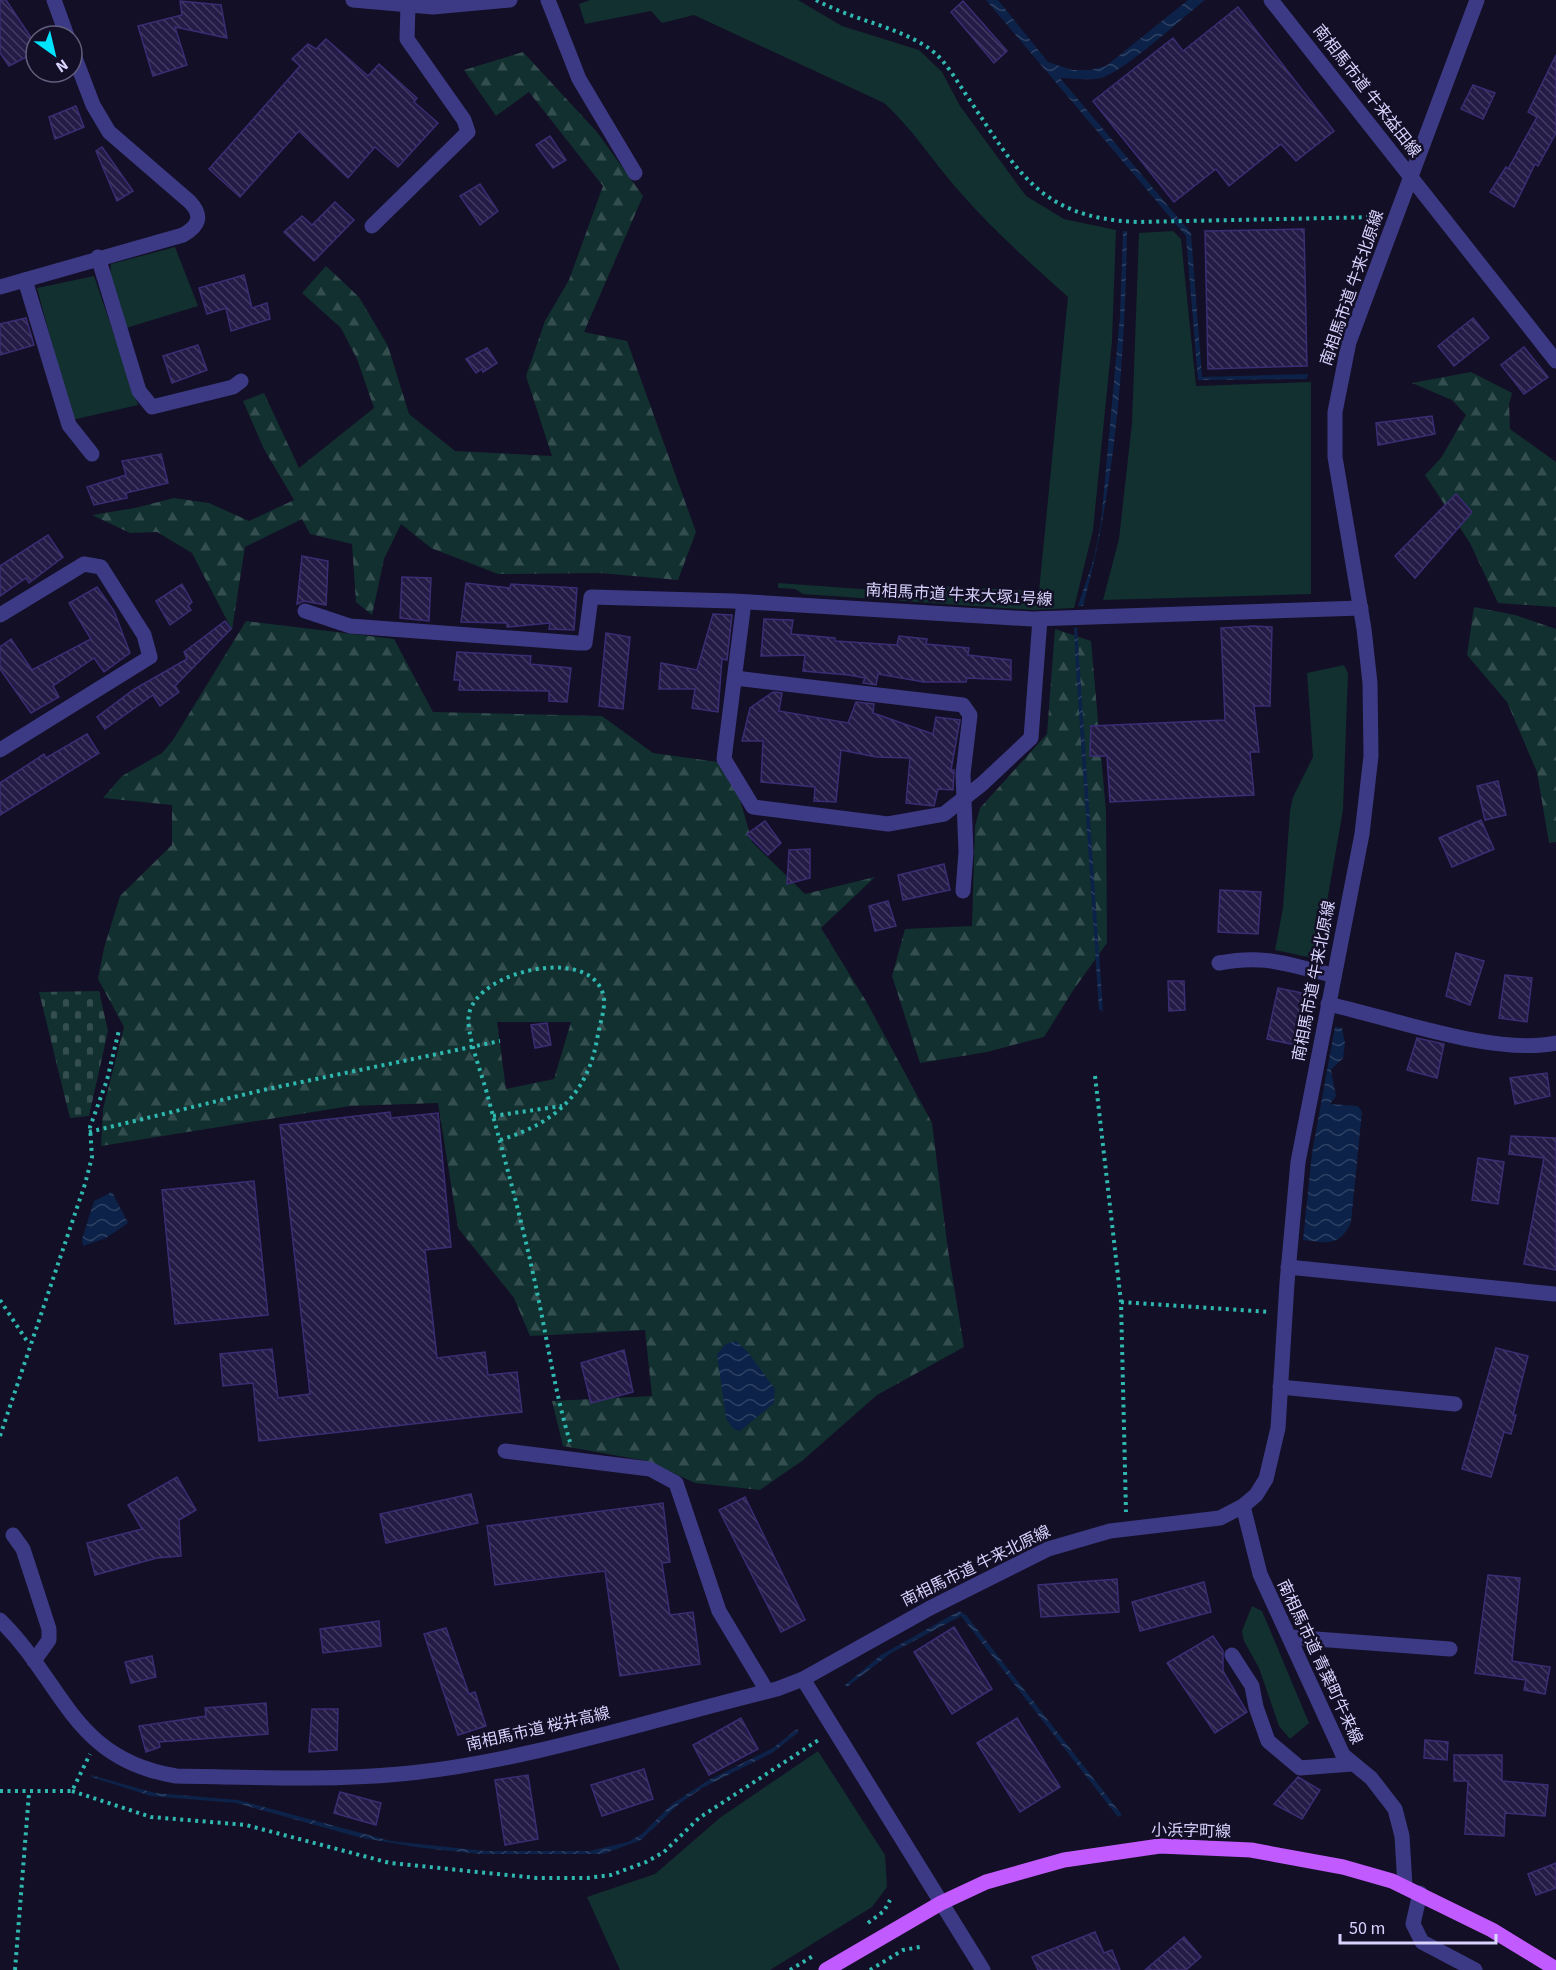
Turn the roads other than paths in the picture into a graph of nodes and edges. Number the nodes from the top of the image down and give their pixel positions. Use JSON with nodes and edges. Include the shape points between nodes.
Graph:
{"nodes":[{"id":1,"x":54,"y":0,"type":"edge"},
{"id":2,"x":358,"y":0,"type":"edge"},
{"id":3,"x":510,"y":0,"type":"edge"},
{"id":4,"x":548,"y":0,"type":"edge"},
{"id":5,"x":1271,"y":0,"type":"edge"},
{"id":6,"x":1477,"y":0,"type":"edge"},
{"id":7,"x":408,"y":5,"type":"junction"},
{"id":8,"x":63,"y":24,"type":"edge"},
{"id":9,"x":84,"y":81,"type":"edge"},
{"id":10,"x":635,"y":174,"type":"dead end"},
{"id":11,"x":1412,"y":176,"type":"junction"},
{"id":12,"x":372,"y":226,"type":"dead end"},
{"id":13,"x":98,"y":257,"type":"junction"},
{"id":14,"x":25,"y":280,"type":"junction"},
{"id":15,"x":0,"y":287,"type":"edge"},
{"id":16,"x":1556,"y":361,"type":"edge"},
{"id":17,"x":241,"y":381,"type":"dead end"},
{"id":18,"x":92,"y":454,"type":"dead end"},
{"id":19,"x":744,"y":602,"type":"junction"},
{"id":20,"x":1361,"y":608,"type":"junction"},
{"id":21,"x":305,"y":611,"type":"dead end"},
{"id":22,"x":0,"y":615,"type":"edge"},
{"id":23,"x":1040,"y":619,"type":"junction"},
{"id":24,"x":735,"y":678,"type":"junction"},
{"id":25,"x":0,"y":750,"type":"edge"},
{"id":26,"x":965,"y":797,"type":"junction"},
{"id":27,"x":963,"y":891,"type":"dead end"},
{"id":28,"x":1219,"y":963,"type":"dead end"},
{"id":29,"x":1334,"y":975,"type":"junction"},
{"id":30,"x":1328,"y":1004,"type":"junction"},
{"id":31,"x":1556,"y":1043,"type":"edge"},
{"id":32,"x":1288,"y":1267,"type":"junction"},
{"id":33,"x":1554,"y":1294,"type":"dead end"},
{"id":34,"x":1280,"y":1386,"type":"junction"},
{"id":35,"x":1455,"y":1404,"type":"dead end"},
{"id":36,"x":505,"y":1451,"type":"dead end"},
{"id":37,"x":1244,"y":1506,"type":"junction"},
{"id":38,"x":13,"y":1535,"type":"dead end"},
{"id":39,"x":0,"y":1620,"type":"edge"},
{"id":40,"x":1288,"y":1637,"type":"junction"},
{"id":41,"x":1450,"y":1649,"type":"dead end"},
{"id":42,"x":1232,"y":1655,"type":"dead end"},
{"id":43,"x":34,"y":1661,"type":"junction"},
{"id":44,"x":803,"y":1679,"type":"junction"},
{"id":45,"x":767,"y":1691,"type":"junction"},
{"id":46,"x":1352,"y":1764,"type":"junction"},
{"id":47,"x":1406,"y":1886,"type":"junction"},
{"id":48,"x":1420,"y":1893,"type":"junction"},
{"id":49,"x":941,"y":1903,"type":"junction"},
{"id":50,"x":1556,"y":1969,"type":"edge"},
{"id":51,"x":826,"y":1970,"type":"edge"},
{"id":52,"x":983,"y":1970,"type":"edge"},
{"id":53,"x":1476,"y":1970,"type":"edge"}],
"edges":[{"from":1,"to":8,"type":"street"},
{"from":2,"to":7,"type":"street"},
{"from":3,"to":7,"type":"street","via":[[451,6]]},
{"from":4,"to":10,"type":"street","via":[[579,79]]},
{"from":5,"to":11,"type":"street","name":"南相馬市道 牛来益田線"},
{"from":6,"to":11,"type":"street","name":"南相馬市道 牛来北原線"},
{"from":7,"to":12,"type":"street","via":[[407,39],[464,120],[468,132]]},
{"from":9,"to":13,"type":"street","via":[[109,132],[198,213],[196,226],[183,235]]},
{"from":11,"to":16,"type":"street","name":"南相馬市道 牛来益田線"},
{"from":11,"to":20,"type":"street","name":"南相馬市道 牛来北原線","via":[[1349,342],[1335,412],[1337,477]]},
{"from":13,"to":14,"type":"street"},
{"from":13,"to":17,"type":"street","via":[[139,391],[152,407],[233,387]]},
{"from":14,"to":15,"type":"street"},
{"from":14,"to":18,"type":"street","via":[[69,425]]},
{"from":19,"to":21,"type":"street","name":"南相馬市道 牛来大塚1号線","via":[[591,597],[585,643],[350,626]]},
{"from":19,"to":23,"type":"street","name":"南相馬市道 牛来大塚1号線"},
{"from":19,"to":24,"type":"street"},
{"from":20,"to":23,"type":"street","name":"南相馬市道 牛来大塚1号線"},
{"from":20,"to":29,"type":"street","name":"南相馬市道 牛来北原線","via":[[1370,683],[1371,756],[1362,834]]},
{"from":22,"to":25,"type":"street","via":[[84,564],[101,567],[144,635],[150,657]]},
{"from":23,"to":26,"type":"street","via":[[1031,738]]},
{"from":24,"to":26,"type":"street","via":[[963,705],[970,715],[963,774]]},
{"from":24,"to":26,"type":"street","via":[[724,759],[753,807],[888,824],[944,814]]},
{"from":26,"to":27,"type":"street"},
{"from":28,"to":29,"type":"street","via":[[1270,959]]},
{"from":29,"to":30,"type":"street","name":"南相馬市道 牛来北原線"},
{"from":30,"to":31,"type":"street","via":[[1475,1039],[1527,1047]]},
{"from":30,"to":32,"type":"street","name":"南相馬市道 牛来北原線","via":[[1298,1162]]},
{"from":32,"to":33,"type":"street"},
{"from":32,"to":34,"type":"street","name":"南相馬市道 牛来北原線"},
{"from":34,"to":35,"type":"street"},
{"from":34,"to":37,"type":"street","name":"南相馬市道 牛来北原線","via":[[1272,1462],[1256,1495]]},
{"from":36,"to":45,"type":"street","via":[[650,1469],[676,1483],[718,1611]]},
{"from":37,"to":40,"type":"street","name":"南相馬市道 青葉町牛来線","via":[[1260,1574]]},
{"from":37,"to":44,"type":"street","name":"南相馬市道 牛来北原線","via":[[1212,1520],[1081,1537],[1026,1558]]},
{"from":38,"to":43,"type":"street","via":[[22,1549],[49,1629],[49,1640]]},
{"from":39,"to":43,"type":"street","name":"南相馬市道 桜井高線","via":[[25,1645]]},
{"from":40,"to":41,"type":"street"},
{"from":40,"to":46,"type":"street","name":"南相馬市道 青葉町牛来線","via":[[1343,1755]]},
{"from":42,"to":46,"type":"street","via":[[1252,1686],[1268,1742],[1300,1768]]},
{"from":43,"to":45,"type":"street","name":"南相馬市道 桜井高線","via":[[76,1722],[95,1742],[153,1772],[176,1776],[398,1775],[443,1769],[549,1747]]},
{"from":44,"to":45,"type":"street","name":"南相馬市道 桜井高線"},
{"from":44,"to":49,"type":"street"},
{"from":46,"to":47,"type":"street","name":"南相馬市道 青葉町牛来線","via":[[1371,1778],[1395,1809],[1402,1836]]},
{"from":47,"to":48,"type":"main road","name":"小浜字町線"},
{"from":47,"to":49,"type":"main road","name":"小浜字町線","via":[[1343,1867],[1251,1850],[1160,1846],[1064,1860],[986,1882]]},
{"from":48,"to":50,"type":"main road","name":"小浜字町線"},
{"from":48,"to":53,"type":"street","via":[[1413,1924],[1422,1942]]},
{"from":49,"to":51,"type":"main road","name":"小浜字町線"},
{"from":49,"to":52,"type":"street"}]}
